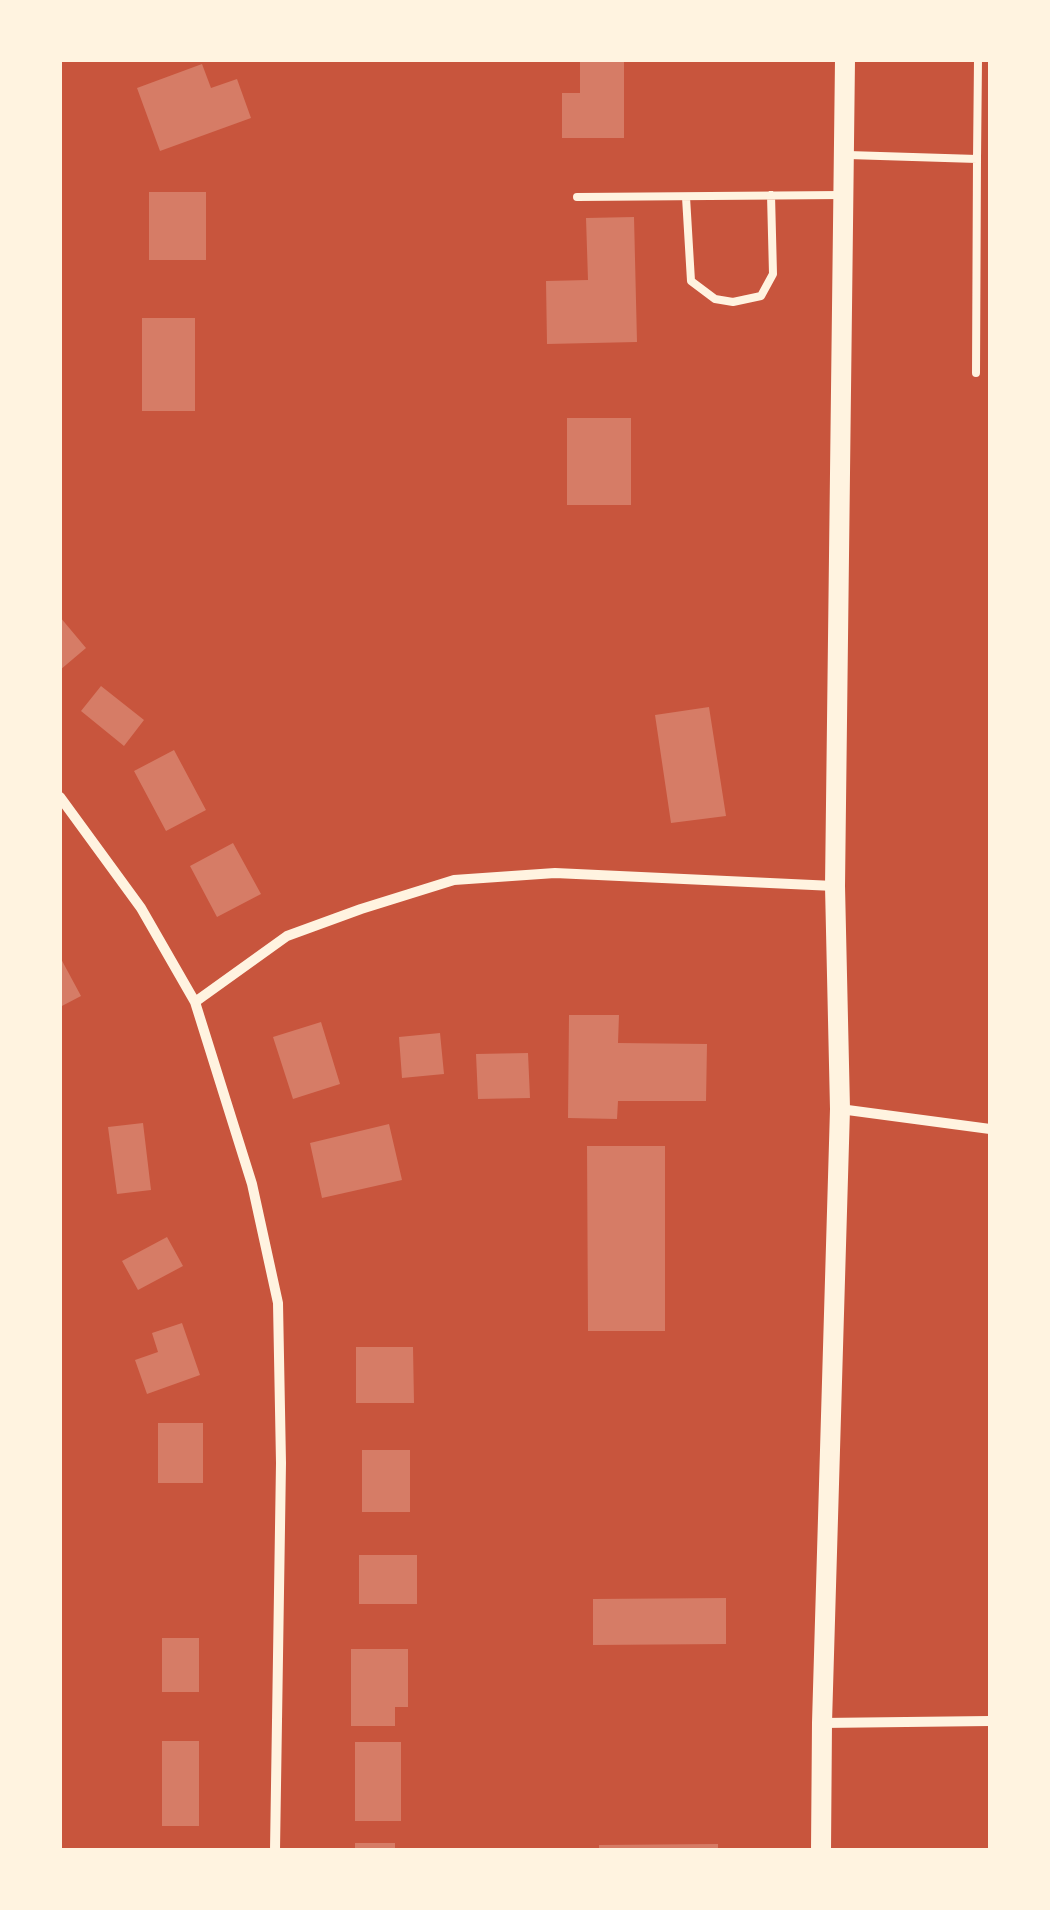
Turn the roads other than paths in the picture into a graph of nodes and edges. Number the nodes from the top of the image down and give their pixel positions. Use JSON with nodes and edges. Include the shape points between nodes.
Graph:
{"nodes":[{"id":1,"x":845,"y":60,"type":"edge"},
{"id":2,"x":978,"y":60,"type":"edge"},
{"id":3,"x":977,"y":135,"type":"junction"},
{"id":4,"x":990,"y":135,"type":"edge"},
{"id":5,"x":844,"y":155,"type":"junction"},
{"id":6,"x":976,"y":159,"type":"junction"},
{"id":7,"x":842,"y":194,"type":"junction"},
{"id":8,"x":771,"y":195,"type":"junction"},
{"id":9,"x":577,"y":197,"type":"dead end"},
{"id":10,"x":686,"y":197,"type":"junction"},
{"id":11,"x":978,"y":240,"type":"junction"},
{"id":12,"x":990,"y":240,"type":"edge"},
{"id":13,"x":976,"y":372,"type":"dead end"},
{"id":14,"x":60,"y":797,"type":"edge"},
{"id":15,"x":835,"y":886,"type":"junction"},
{"id":16,"x":195,"y":1002,"type":"junction"},
{"id":17,"x":840,"y":1110,"type":"junction"},
{"id":18,"x":990,"y":1129,"type":"edge"},
{"id":19,"x":990,"y":1721,"type":"edge"},
{"id":20,"x":822,"y":1723,"type":"junction"},
{"id":21,"x":275,"y":1850,"type":"edge"},
{"id":22,"x":821,"y":1850,"type":"edge"}],
"edges":[{"from":1,"to":5,"type":"main road"},
{"from":2,"to":3,"type":"lane"},
{"from":3,"to":4,"type":"lane"},
{"from":3,"to":6,"type":"lane"},
{"from":5,"to":6,"type":"lane"},
{"from":5,"to":7,"type":"main road"},
{"from":6,"to":11,"type":"lane"},
{"from":7,"to":8,"type":"lane"},
{"from":7,"to":15,"type":"main road"},
{"from":8,"to":10,"type":"lane"},
{"from":8,"to":10,"type":"lane","via":[[773,274],[761,296],[733,302],[715,299],[691,281]]},
{"from":9,"to":10,"type":"lane"},
{"from":11,"to":12,"type":"lane"},
{"from":11,"to":13,"type":"lane"},
{"from":14,"to":16,"type":"street","via":[[141,908]]},
{"from":15,"to":16,"type":"street","via":[[554,874],[454,880],[287,936]]},
{"from":15,"to":17,"type":"main road"},
{"from":16,"to":21,"type":"street","via":[[252,1184],[278,1303]]},
{"from":17,"to":18,"type":"street"},
{"from":17,"to":20,"type":"main road"},
{"from":19,"to":20,"type":"street"},
{"from":20,"to":22,"type":"main road"}]}
